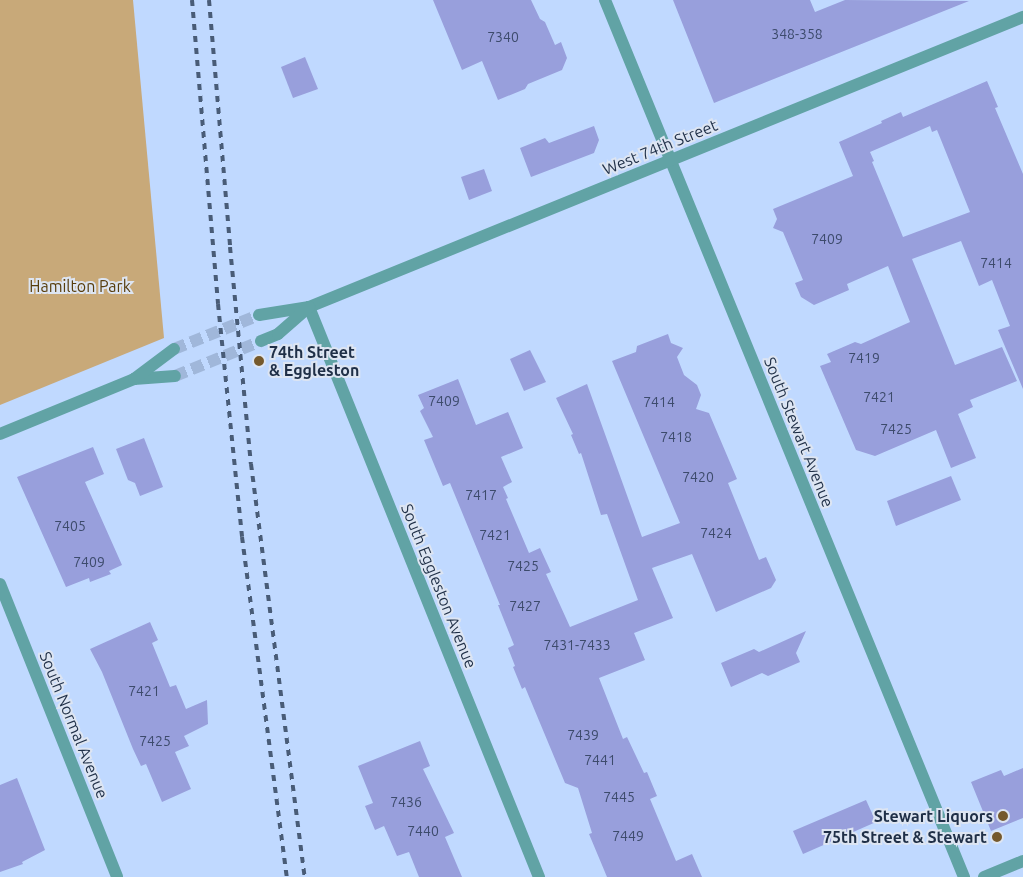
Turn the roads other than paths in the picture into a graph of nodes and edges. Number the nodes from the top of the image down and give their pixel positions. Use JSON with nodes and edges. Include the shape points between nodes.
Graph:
{"nodes":[{"id":1,"x":605,"y":0,"type":"edge"},
{"id":2,"x":1023,"y":17,"type":"edge"},
{"id":3,"x":670,"y":160,"type":"junction"},
{"id":4,"x":309,"y":307,"type":"junction"},
{"id":5,"x":259,"y":315,"type":"tunnel mouth"},
{"id":6,"x":261,"y":341,"type":"tunnel mouth"},
{"id":7,"x":174,"y":349,"type":"tunnel mouth"},
{"id":8,"x":175,"y":376,"type":"tunnel mouth"},
{"id":9,"x":134,"y":379,"type":"junction"},
{"id":10,"x":0,"y":434,"type":"edge"},
{"id":11,"x":0,"y":584,"type":"edge"},
{"id":12,"x":1023,"y":861,"type":"edge"},
{"id":13,"x":117,"y":877,"type":"edge"},
{"id":14,"x":539,"y":877,"type":"edge"},
{"id":15,"x":964,"y":877,"type":"edge"},
{"id":16,"x":984,"y":877,"type":"edge"}],
"edges":[{"from":1,"to":3,"type":"street","name":"South Stewart Avenue"},
{"from":2,"to":3,"type":"street","name":"West 74th Street"},
{"from":3,"to":4,"type":"street","name":"West 74th Street"},
{"from":3,"to":15,"type":"street","name":"South Stewart Avenue"},
{"from":4,"to":5,"type":"street","name":"West 74th Street"},
{"from":4,"to":6,"type":"street","name":"West 74th Street","via":[[278,334]]},
{"from":4,"to":14,"type":"street","name":"South Eggleston Avenue"},
{"from":7,"to":9,"type":"street"},
{"from":8,"to":9,"type":"street"},
{"from":9,"to":10,"type":"street"},
{"from":11,"to":13,"type":"street","name":"South Normal Avenue"},
{"from":12,"to":16,"type":"street"}]}
